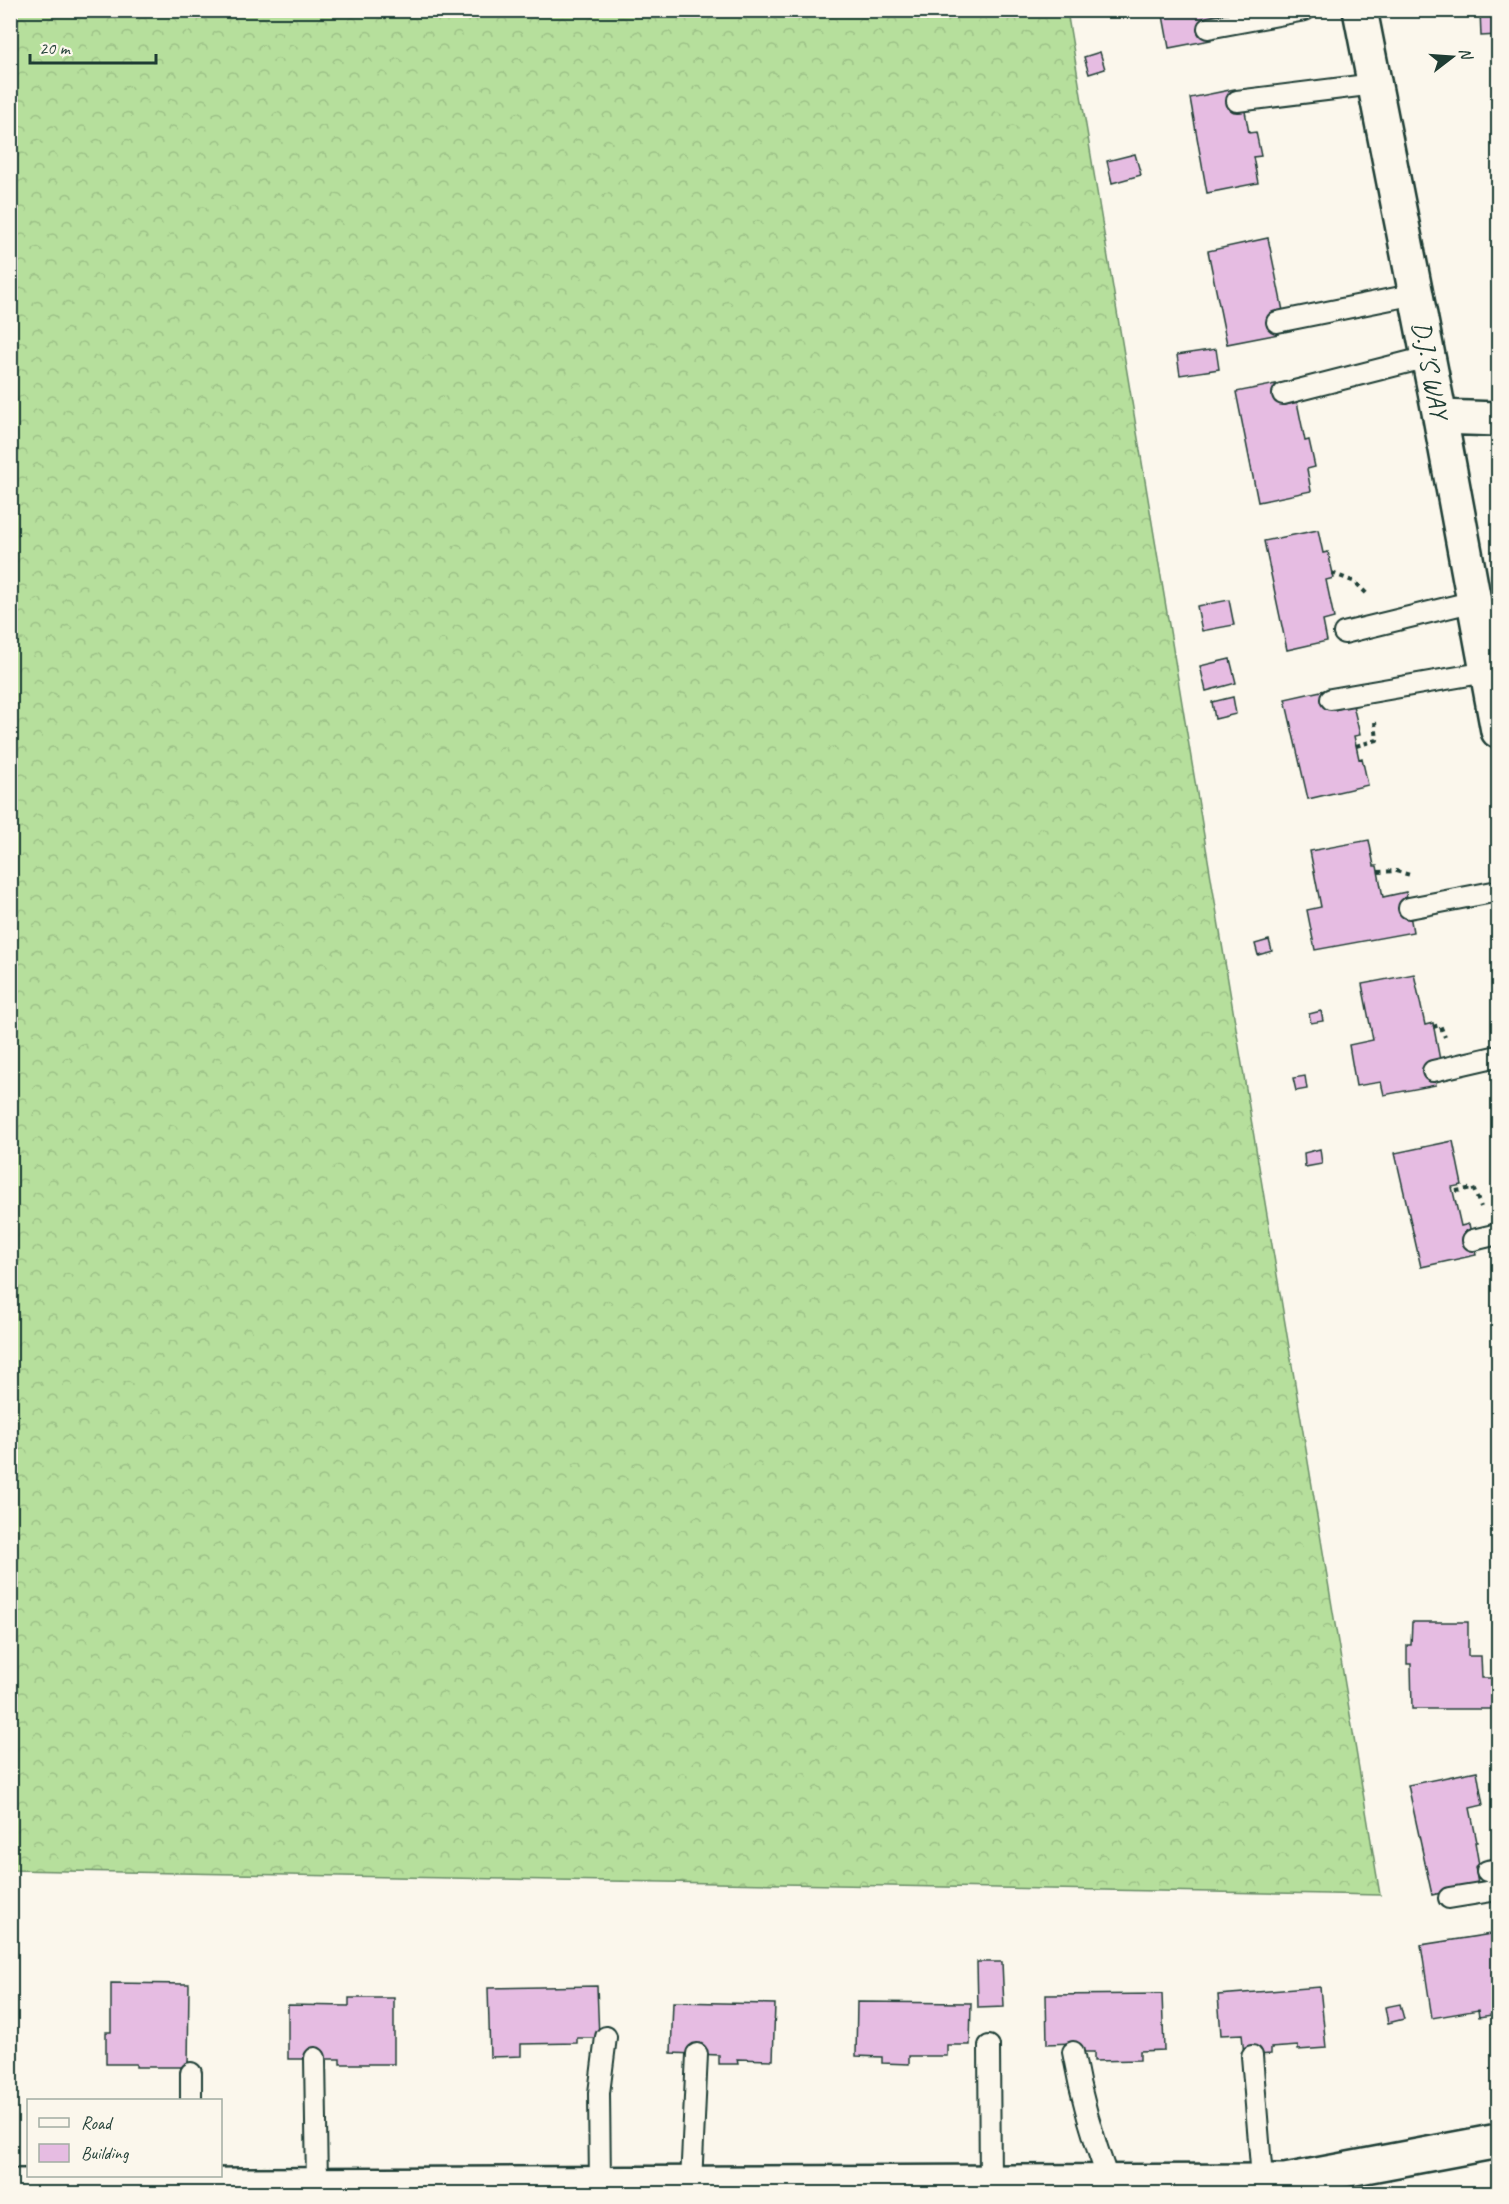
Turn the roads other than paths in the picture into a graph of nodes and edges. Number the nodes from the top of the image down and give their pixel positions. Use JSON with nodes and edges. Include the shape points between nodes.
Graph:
{"nodes":[{"id":1,"x":1305,"y":10,"type":"edge"},
{"id":2,"x":1360,"y":10,"type":"edge"},
{"id":3,"x":1208,"y":28,"type":"dead end"},
{"id":4,"x":1375,"y":84,"type":"junction"},
{"id":5,"x":1237,"y":100,"type":"dead end"},
{"id":6,"x":1416,"y":294,"type":"junction"},
{"id":7,"x":1277,"y":322,"type":"dead end"},
{"id":8,"x":1428,"y":357,"type":"junction"},
{"id":9,"x":1283,"y":394,"type":"dead end"},
{"id":10,"x":1440,"y":417,"type":"junction"},
{"id":11,"x":1498,"y":419,"type":"edge"},
{"id":12,"x":1474,"y":601,"type":"junction"},
{"id":13,"x":1344,"y":633,"type":"dead end"},
{"id":14,"x":1487,"y":672,"type":"junction"},
{"id":15,"x":1331,"y":699,"type":"dead end"},
{"id":16,"x":1498,"y":730,"type":"edge"},
{"id":17,"x":1498,"y":891,"type":"edge"},
{"id":18,"x":1408,"y":908,"type":"dead end"},
{"id":19,"x":1498,"y":1056,"type":"edge"},
{"id":20,"x":1433,"y":1071,"type":"dead end"},
{"id":21,"x":1498,"y":1234,"type":"edge"},
{"id":22,"x":1473,"y":1240,"type":"dead end"},
{"id":23,"x":1498,"y":1890,"type":"edge"},
{"id":24,"x":1449,"y":1898,"type":"dead end"},
{"id":25,"x":606,"y":2037,"type":"dead end"},
{"id":26,"x":989,"y":2046,"type":"dead end"},
{"id":27,"x":1073,"y":2052,"type":"dead end"},
{"id":28,"x":697,"y":2054,"type":"dead end"},
{"id":29,"x":1252,"y":2056,"type":"dead end"},
{"id":30,"x":315,"y":2058,"type":"dead end"},
{"id":31,"x":191,"y":2073,"type":"dead end"},
{"id":32,"x":191,"y":2099,"type":"edge"},
{"id":33,"x":1498,"y":2141,"type":"edge"},
{"id":34,"x":190,"y":2181,"type":"edge"},
{"id":35,"x":990,"y":2182,"type":"junction"},
{"id":36,"x":1109,"y":2182,"type":"junction"},
{"id":37,"x":691,"y":2183,"type":"junction"},
{"id":38,"x":600,"y":2184,"type":"junction"},
{"id":39,"x":317,"y":2185,"type":"junction"},
{"id":40,"x":11,"y":2186,"type":"edge"},
{"id":41,"x":1262,"y":2187,"type":"edge"},
{"id":42,"x":775,"y":2188,"type":"edge"},
{"id":43,"x":889,"y":2188,"type":"edge"},
{"id":44,"x":1142,"y":2188,"type":"edge"},
{"id":45,"x":394,"y":2189,"type":"edge"},
{"id":46,"x":502,"y":2189,"type":"edge"},
{"id":47,"x":126,"y":2190,"type":"edge"},
{"id":48,"x":11,"y":2193,"type":"edge"}],
"edges":[{"from":1,"to":3,"type":"lane"},
{"from":2,"to":4,"type":"street","name":"D.J.'S WAY"},
{"from":4,"to":5,"type":"lane"},
{"from":4,"to":6,"type":"street","name":"D.J.'S WAY"},
{"from":6,"to":7,"type":"lane"},
{"from":6,"to":8,"type":"street","name":"D.J.'S WAY"},
{"from":8,"to":9,"type":"lane"},
{"from":8,"to":10,"type":"street","name":"D.J.'S WAY"},
{"from":10,"to":11,"type":"street"},
{"from":10,"to":12,"type":"street","name":"D.J.'S WAY"},
{"from":12,"to":13,"type":"lane"},
{"from":12,"to":14,"type":"street","name":"D.J.'S WAY"},
{"from":14,"to":15,"type":"lane"},
{"from":14,"to":16,"type":"street","name":"D.J.'S WAY"},
{"from":17,"to":18,"type":"lane"},
{"from":19,"to":20,"type":"lane"},
{"from":21,"to":22,"type":"lane"},
{"from":23,"to":24,"type":"lane"},
{"from":25,"to":38,"type":"lane","via":[[599,2093]]},
{"from":26,"to":35,"type":"lane"},
{"from":27,"to":36,"type":"lane","via":[[1080,2094]]},
{"from":28,"to":37,"type":"lane"},
{"from":29,"to":41,"type":"lane"},
{"from":30,"to":39,"type":"lane"},
{"from":31,"to":32,"type":"lane"},
{"from":33,"to":41,"type":"street"},
{"from":34,"to":39,"type":"street"},
{"from":34,"to":47,"type":"street"},
{"from":35,"to":36,"type":"street"},
{"from":35,"to":43,"type":"street"},
{"from":36,"to":44,"type":"street"},
{"from":37,"to":38,"type":"street"},
{"from":37,"to":42,"type":"street"},
{"from":38,"to":46,"type":"street"},
{"from":39,"to":45,"type":"street"},
{"from":40,"to":47,"type":"street"},
{"from":40,"to":48,"type":"lane"},
{"from":41,"to":44,"type":"street"},
{"from":42,"to":43,"type":"street"},
{"from":45,"to":46,"type":"street"}]}
